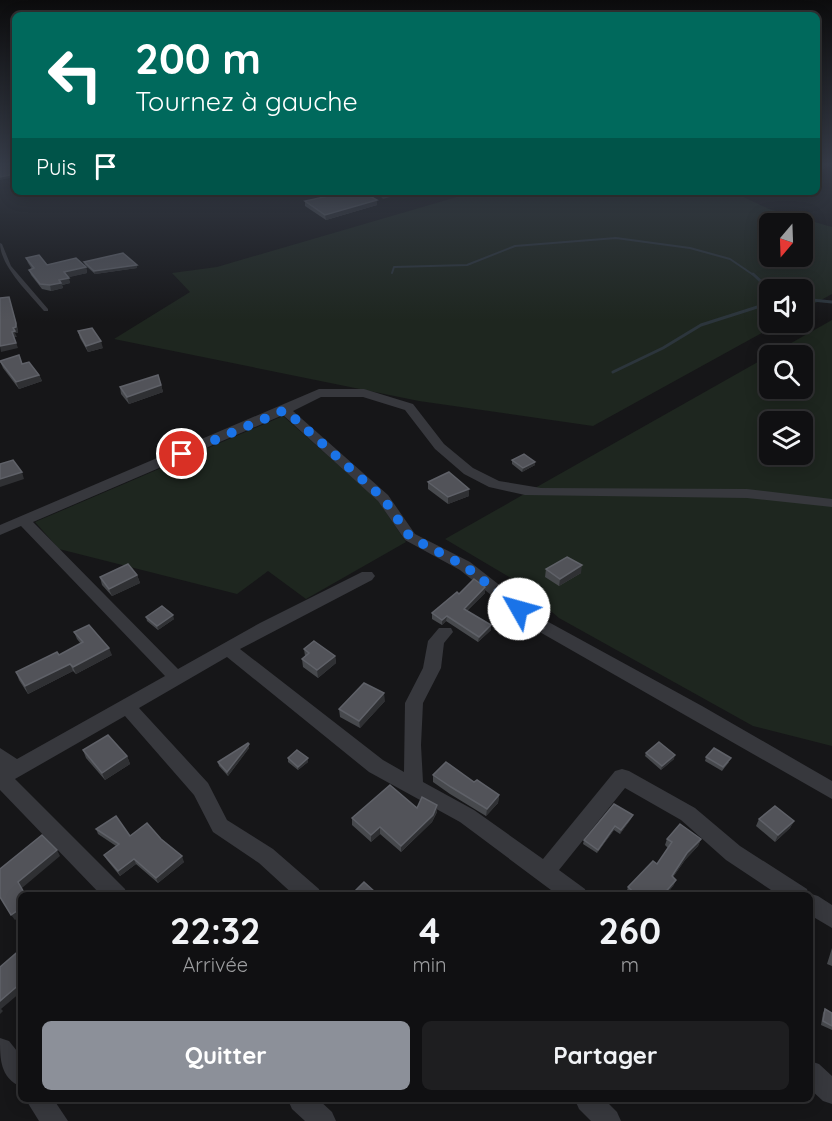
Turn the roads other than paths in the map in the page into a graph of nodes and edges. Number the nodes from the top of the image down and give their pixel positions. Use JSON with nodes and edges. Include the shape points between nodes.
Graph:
{"nodes":[{"id":1,"x":0,"y":244,"type":"edge"},
{"id":2,"x":46,"y":310,"type":"dead end"},
{"id":3,"x":285,"y":410,"type":"junction"},
{"id":4,"x":832,"y":503,"type":"edge"},
{"id":5,"x":9,"y":523,"type":"edge"},
{"id":6,"x":367,"y":576,"type":"dead end"},
{"id":7,"x":445,"y":632,"type":"dead end"},
{"id":8,"x":228,"y":649,"type":"junction"},
{"id":9,"x":177,"y":678,"type":"junction"},
{"id":10,"x":127,"y":706,"type":"junction"},
{"id":11,"x":0,"y":756,"type":"edge"},
{"id":12,"x":6,"y":775,"type":"edge"},
{"id":13,"x":414,"y":787,"type":"junction"},
{"id":14,"x":832,"y":791,"type":"edge"},
{"id":15,"x":545,"y":872,"type":"junction"},
{"id":16,"x":113,"y":892,"type":"edge"},
{"id":17,"x":306,"y":892,"type":"edge"},
{"id":18,"x":572,"y":892,"type":"edge"},
{"id":19,"x":792,"y":892,"type":"edge"},
{"id":20,"x":813,"y":905,"type":"edge"},
{"id":21,"x":832,"y":918,"type":"edge"},
{"id":22,"x":0,"y":1050,"type":"edge"},
{"id":23,"x":18,"y":1071,"type":"edge"},
{"id":24,"x":813,"y":1076,"type":"edge"},
{"id":25,"x":832,"y":1092,"type":"edge"},
{"id":26,"x":41,"y":1102,"type":"edge"},
{"id":27,"x":304,"y":1102,"type":"edge"},
{"id":28,"x":590,"y":1102,"type":"edge"},
{"id":29,"x":56,"y":1121,"type":"edge"},
{"id":30,"x":323,"y":1121,"type":"edge"},
{"id":31,"x":608,"y":1121,"type":"edge"}],
"edges":[{"from":1,"to":2,"type":"lane","via":[[9,266]]},
{"from":3,"to":4,"type":"street","via":[[319,393],[364,393],[409,407],[424,432],[455,460],[479,478],[520,491],[793,496]]},
{"from":3,"to":5,"type":"street"},
{"from":3,"to":14,"type":"street","via":[[383,498],[410,537],[465,566],[537,623]]},
{"from":5,"to":9,"type":"street"},
{"from":6,"to":8,"type":"street"},
{"from":7,"to":13,"type":"street","via":[[436,642],[432,668],[414,703]]},
{"from":8,"to":9,"type":"street"},
{"from":8,"to":13,"type":"street","via":[[376,766]]},
{"from":9,"to":10,"type":"street"},
{"from":10,"to":12,"type":"street"},
{"from":10,"to":17,"type":"street","via":[[201,789],[220,826],[266,856]]},
{"from":11,"to":12,"type":"street"},
{"from":12,"to":16,"type":"street"},
{"from":13,"to":15,"type":"street","via":[[467,816]]},
{"from":15,"to":18,"type":"street"},
{"from":15,"to":19,"type":"street","via":[[622,777],[688,814],[733,853]]},
{"from":20,"to":21,"type":"street"},
{"from":22,"to":23,"type":"street"},
{"from":24,"to":25,"type":"street"},
{"from":26,"to":29,"type":"street"},
{"from":27,"to":30,"type":"street"},
{"from":28,"to":31,"type":"street"}]}
